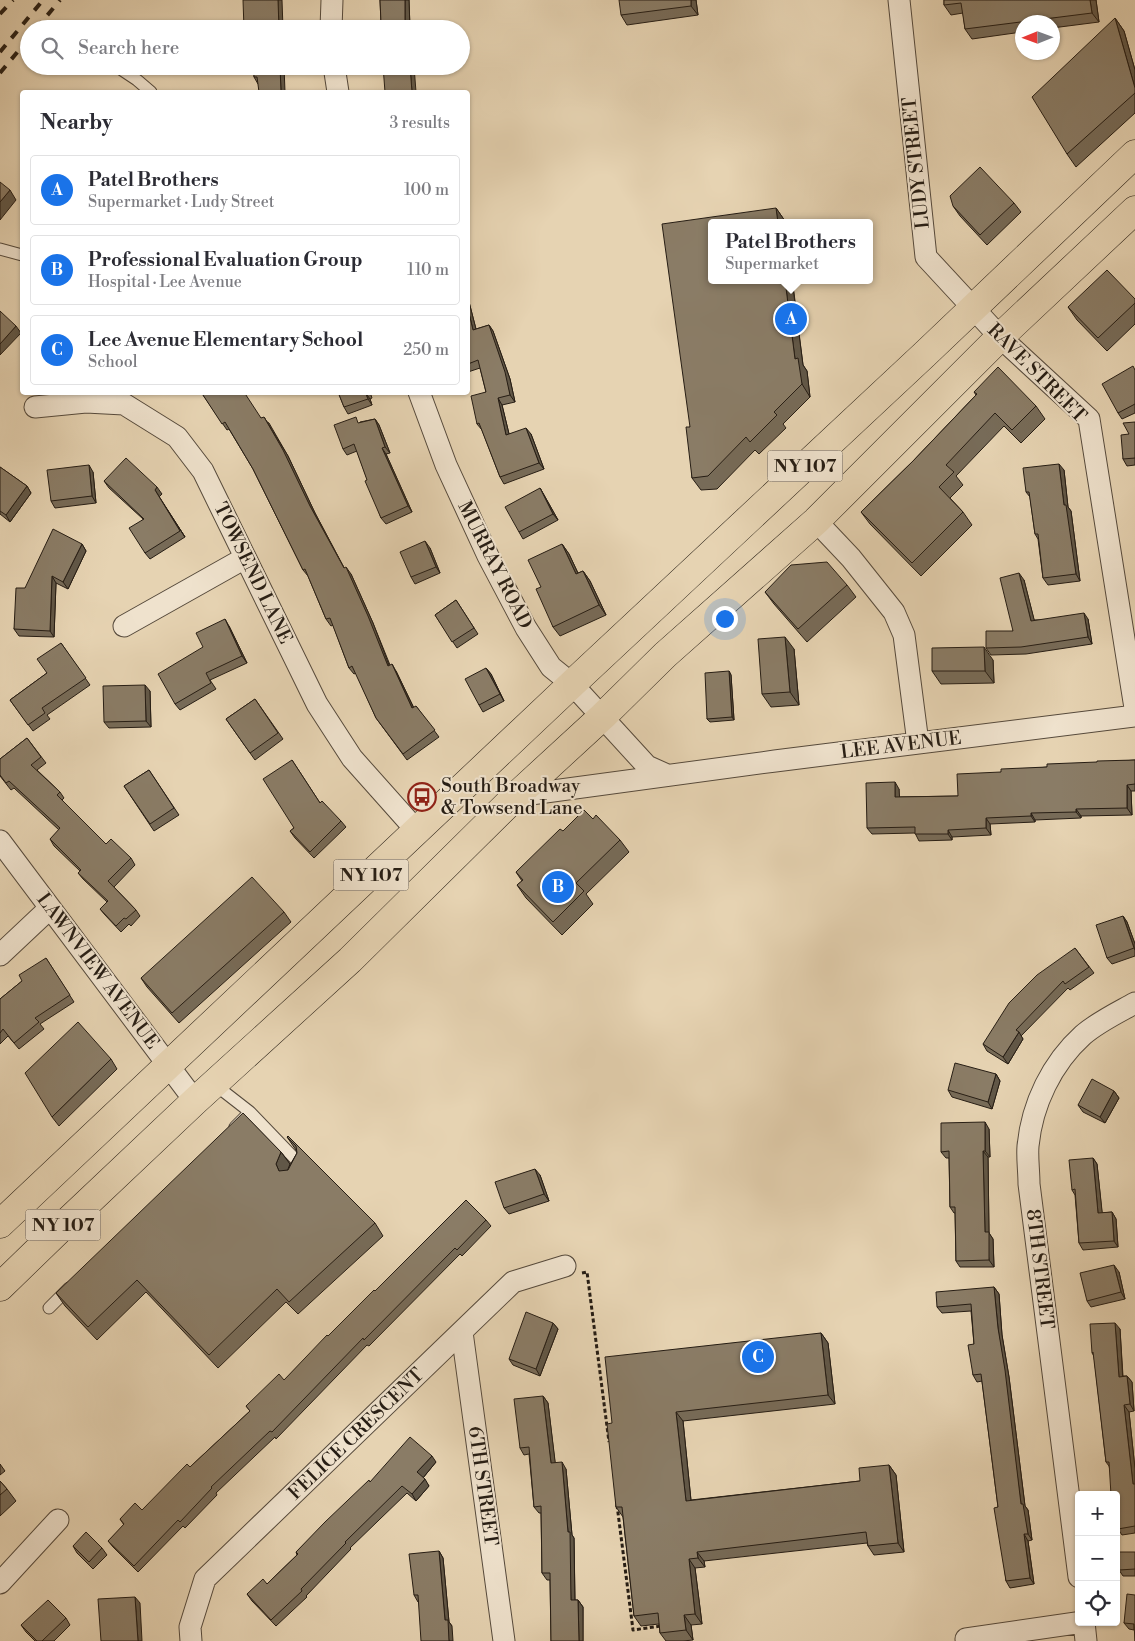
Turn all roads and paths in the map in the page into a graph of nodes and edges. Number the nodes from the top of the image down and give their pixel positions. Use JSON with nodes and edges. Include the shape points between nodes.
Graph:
{"nodes":[{"id":1,"x":332,"y":0,"type":"edge"},
{"id":2,"x":899,"y":0,"type":"edge"},
{"id":3,"x":331,"y":20,"type":"edge"},
{"id":4,"x":130,"y":75,"type":"edge"},
{"id":5,"x":335,"y":75,"type":"edge"},
{"id":6,"x":149,"y":90,"type":"edge"},
{"id":7,"x":338,"y":90,"type":"edge"},
{"id":8,"x":1135,"y":154,"type":"edge"},
{"id":9,"x":1135,"y":210,"type":"edge"},
{"id":10,"x":0,"y":248,"type":"edge"},
{"id":11,"x":20,"y":254,"type":"edge"},
{"id":12,"x":972,"y":308,"type":"junction"},
{"id":13,"x":1000,"y":337,"type":"junction"},
{"id":14,"x":420,"y":395,"type":"edge"},
{"id":15,"x":35,"y":407,"type":"dead end"},
{"id":16,"x":816,"y":521,"type":"junction"},
{"id":17,"x":245,"y":558,"type":"junction"},
{"id":18,"x":124,"y":626,"type":"dead end"},
{"id":19,"x":572,"y":684,"type":"junction"},
{"id":20,"x":1135,"y":708,"type":"edge"},
{"id":21,"x":603,"y":716,"type":"junction"},
{"id":22,"x":1135,"y":716,"type":"edge"},
{"id":23,"x":918,"y":743,"type":"junction"},
{"id":24,"x":667,"y":775,"type":"junction"},
{"id":25,"x":516,"y":796,"type":"junction"},
{"id":26,"x":417,"y":831,"type":"junction"},
{"id":27,"x":0,"y":841,"type":"edge"},
{"id":28,"x":50,"y":908,"type":"junction"},
{"id":29,"x":0,"y":955,"type":"edge"},
{"id":30,"x":1135,"y":1003,"type":"edge"},
{"id":31,"x":169,"y":1066,"type":"junction"},
{"id":32,"x":205,"y":1092,"type":"junction"},
{"id":33,"x":250,"y":1112,"type":"junction"},
{"id":34,"x":229,"y":1132,"type":"edge"},
{"id":35,"x":292,"y":1177,"type":"edge"},
{"id":36,"x":0,"y":1224,"type":"edge"},
{"id":37,"x":572,"y":1269,"type":"joint"},
{"id":38,"x":76,"y":1281,"type":"edge"},
{"id":39,"x":0,"y":1287,"type":"edge"},
{"id":40,"x":49,"y":1308,"type":"dead end"},
{"id":41,"x":462,"y":1332,"type":"junction"},
{"id":42,"x":609,"y":1446,"type":"edge"},
{"id":43,"x":617,"y":1504,"type":"edge"},
{"id":44,"x":58,"y":1520,"type":"dead end"},
{"id":45,"x":1075,"y":1546,"type":"edge"},
{"id":46,"x":0,"y":1583,"type":"edge"},
{"id":47,"x":1075,"y":1623,"type":"edge"},
{"id":48,"x":1084,"y":1626,"type":"edge"},
{"id":49,"x":663,"y":1634,"type":"edge"},
{"id":50,"x":966,"y":1639,"type":"dead end"},
{"id":51,"x":191,"y":1641,"type":"edge"},
{"id":52,"x":504,"y":1641,"type":"edge"},
{"id":53,"x":1086,"y":1641,"type":"edge"}],
"edges":[{"from":1,"to":3,"type":"street"},
{"from":2,"to":12,"type":"street","name":"LUDY STREET","via":[[926,258]]},
{"from":4,"to":6,"type":"lane"},
{"from":5,"to":7,"type":"street"},
{"from":8,"to":12,"type":"main road","number":"NY 107"},
{"from":9,"to":13,"type":"main road","number":"NY 107"},
{"from":10,"to":11,"type":"lane"},
{"from":12,"to":13,"type":"street","name":"RAVE STREET"},
{"from":12,"to":19,"type":"main road","number":"NY 107"},
{"from":13,"to":16,"type":"main road","number":"NY 107"},
{"from":13,"to":20,"type":"street","name":"RAVE STREET","via":[[1089,419]]},
{"from":14,"to":19,"type":"street","name":"MURRAY ROAD","via":[[446,465],[496,572],[551,667]]},
{"from":15,"to":17,"type":"street","name":"TOWSEND LANE","via":[[86,402],[124,404],[177,438],[203,472]]},
{"from":16,"to":21,"type":"main road","number":"NY 107"},
{"from":16,"to":23,"type":"street","via":[[894,612],[904,635]]},
{"from":17,"to":18,"type":"street"},
{"from":17,"to":26,"type":"street","name":"TOWSEND LANE","via":[[320,710],[352,758]]},
{"from":19,"to":21,"type":"street","name":"MURRAY ROAD"},
{"from":19,"to":26,"type":"main road","number":"NY 107"},
{"from":21,"to":24,"type":"street","via":[[647,766]]},
{"from":21,"to":25,"type":"main road","number":"NY 107"},
{"from":22,"to":23,"type":"street","name":"LEE AVENUE"},
{"from":23,"to":24,"type":"street","name":"LEE AVENUE"},
{"from":24,"to":25,"type":"street","name":"LEE AVENUE"},
{"from":25,"to":32,"type":"main road","number":"NY 107","via":[[350,960]]},
{"from":26,"to":31,"type":"main road","number":"NY 107"},
{"from":27,"to":28,"type":"street","name":"LAWNVIEW AVENUE"},
{"from":28,"to":29,"type":"street"},
{"from":28,"to":31,"type":"street","name":"LAWNVIEW AVENUE"},
{"from":30,"to":45,"type":"street","name":"8TH STREET","via":[[1097,1024],[1055,1067],[1032,1120],[1028,1147],[1029,1184]]},
{"from":31,"to":32,"type":"street","name":"LAWNVIEW AVENUE"},
{"from":31,"to":36,"type":"main road","number":"NY 107"},
{"from":32,"to":33,"type":"lane"},
{"from":32,"to":39,"type":"main road","number":"NY 107"},
{"from":33,"to":34,"type":"lane"},
{"from":33,"to":35,"type":"lane","via":[[299,1163]]},
{"from":37,"to":41,"type":"street","name":"FELICE CRESCENT","via":[[513,1282]]},
{"from":37,"to":42,"type":"path","via":[[587,1272]]},
{"from":38,"to":40,"type":"lane"},
{"from":41,"to":51,"type":"street","name":"FELICE CRESCENT","via":[[205,1579],[190,1627]]},
{"from":41,"to":52,"type":"street","name":"6TH STREET"},
{"from":43,"to":49,"type":"path","via":[[633,1630],[661,1626]]},
{"from":44,"to":46,"type":"street"},
{"from":47,"to":50,"type":"street"},
{"from":48,"to":53,"type":"street"}]}
